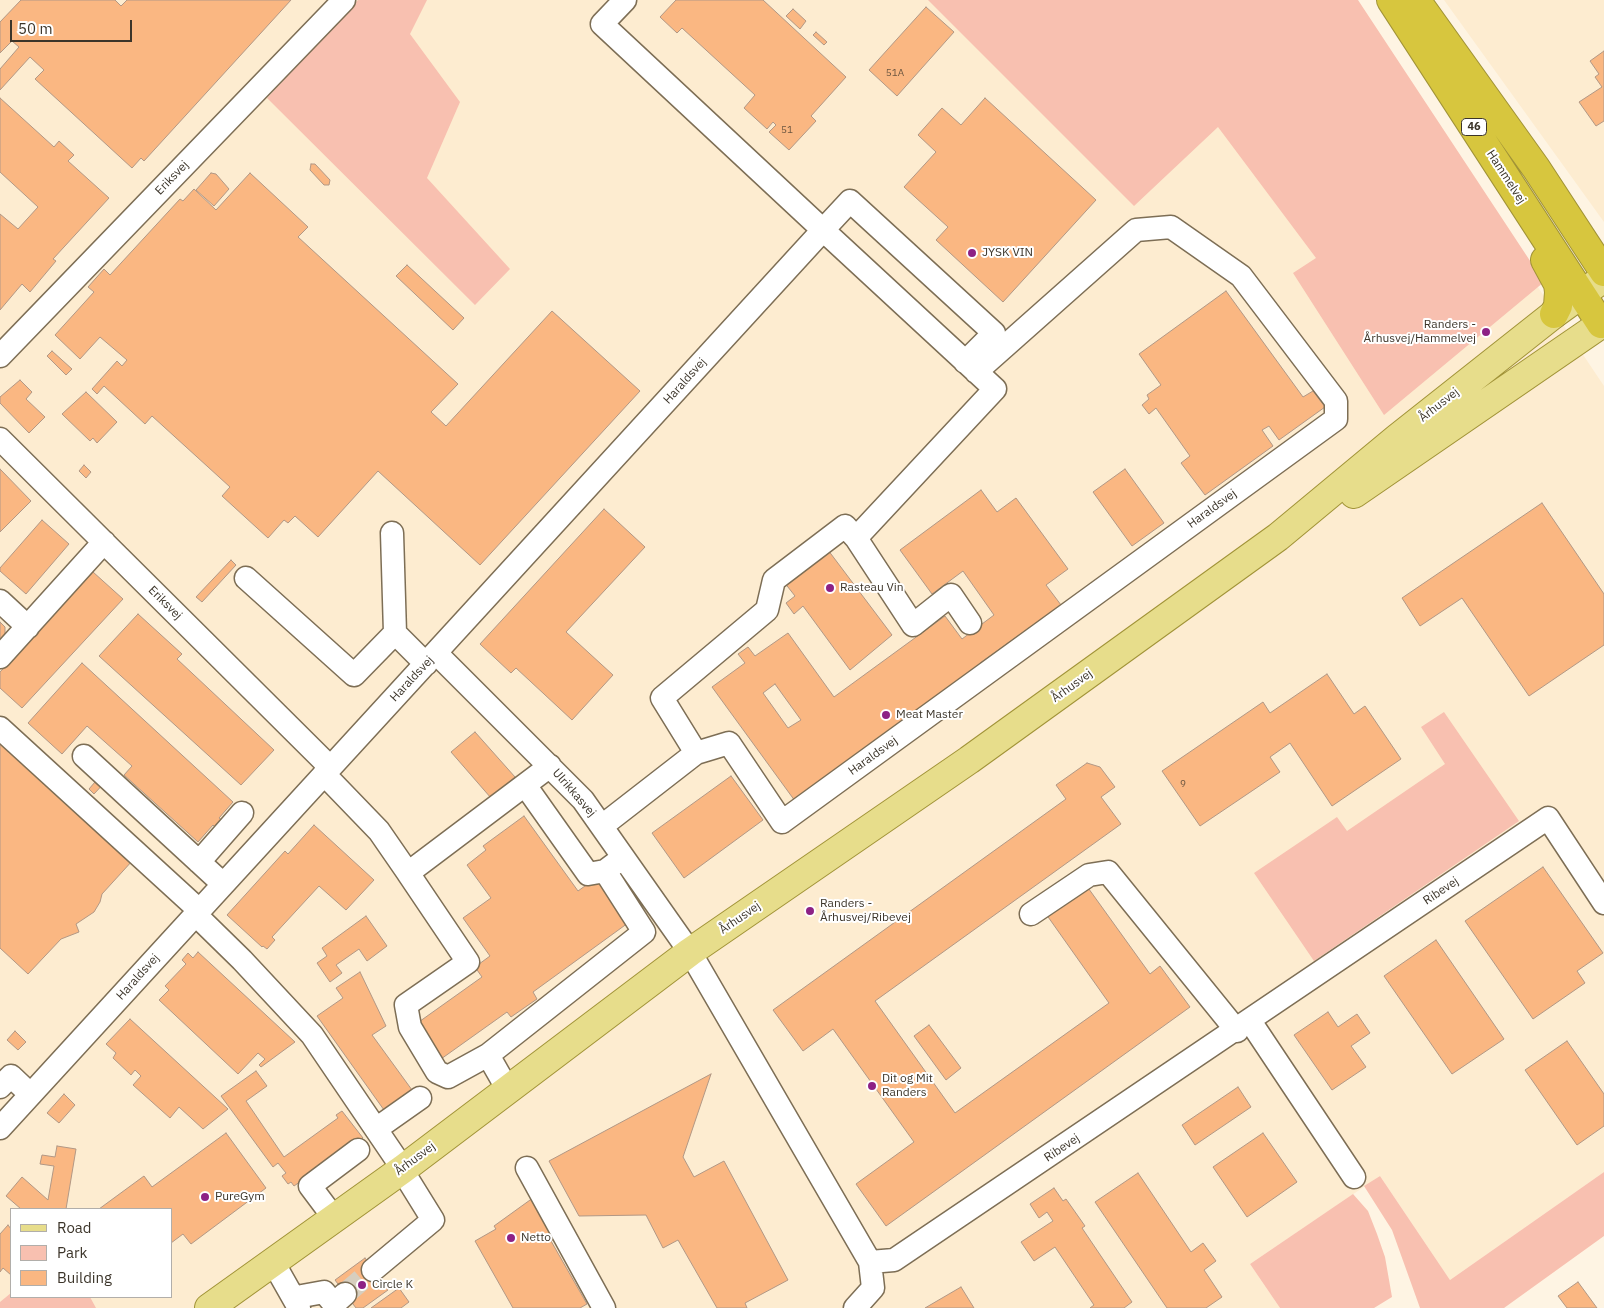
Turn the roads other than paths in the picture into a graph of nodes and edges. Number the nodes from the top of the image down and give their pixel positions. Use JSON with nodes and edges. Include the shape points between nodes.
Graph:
{"nodes":[{"id":1,"x":344,"y":0,"type":"edge"},
{"id":2,"x":625,"y":0,"type":"edge"},
{"id":3,"x":1391,"y":0,"type":"edge"},
{"id":4,"x":1416,"y":0,"type":"edge"},
{"id":5,"x":1421,"y":46,"type":"junction"},
{"id":6,"x":823,"y":230,"type":"junction"},
{"id":7,"x":1599,"y":297,"type":"edge"},
{"id":8,"x":1557,"y":312,"type":"junction"},
{"id":9,"x":0,"y":356,"type":"edge"},
{"id":10,"x":971,"y":367,"type":"junction"},
{"id":11,"x":0,"y":439,"type":"edge"},
{"id":12,"x":392,"y":533,"type":"dead end"},
{"id":13,"x":856,"y":538,"type":"junction"},
{"id":14,"x":1278,"y":538,"type":"junction"},
{"id":15,"x":104,"y":542,"type":"junction"},
{"id":16,"x":246,"y":578,"type":"dead end"},
{"id":17,"x":0,"y":601,"type":"edge"},
{"id":18,"x":970,"y":624,"type":"dead end"},
{"id":19,"x":28,"y":627,"type":"junction"},
{"id":20,"x":395,"y":633,"type":"junction"},
{"id":21,"x":0,"y":658,"type":"edge"},
{"id":22,"x":431,"y":659,"type":"junction"},
{"id":23,"x":0,"y":728,"type":"edge"},
{"id":24,"x":696,"y":753,"type":"junction"},
{"id":25,"x":84,"y":756,"type":"dead end"},
{"id":26,"x":550,"y":766,"type":"junction"},
{"id":27,"x":327,"y":770,"type":"junction"},
{"id":28,"x":525,"y":785,"type":"junction"},
{"id":29,"x":242,"y":813,"type":"dead end"},
{"id":30,"x":602,"y":826,"type":"junction"},
{"id":31,"x":624,"y":858,"type":"junction"},
{"id":32,"x":199,"y":862,"type":"junction"},
{"id":33,"x":605,"y":871,"type":"junction"},
{"id":34,"x":408,"y":873,"type":"junction"},
{"id":35,"x":223,"y":884,"type":"junction"},
{"id":36,"x":1604,"y":902,"type":"edge"},
{"id":37,"x":197,"y":912,"type":"junction"},
{"id":38,"x":1031,"y":914,"type":"dead end"},
{"id":39,"x":690,"y":952,"type":"junction"},
{"id":40,"x":1243,"y":1026,"type":"junction"},
{"id":41,"x":488,"y":1055,"type":"junction"},
{"id":42,"x":0,"y":1087,"type":"edge"},
{"id":43,"x":508,"y":1090,"type":"junction"},
{"id":44,"x":30,"y":1094,"type":"junction"},
{"id":45,"x":420,"y":1098,"type":"dead end"},
{"id":46,"x":0,"y":1128,"type":"edge"},
{"id":47,"x":376,"y":1128,"type":"junction"},
{"id":48,"x":358,"y":1150,"type":"dead end"},
{"id":49,"x":527,"y":1168,"type":"dead end"},
{"id":50,"x":402,"y":1169,"type":"junction"},
{"id":51,"x":1354,"y":1176,"type":"dead end"},
{"id":52,"x":334,"y":1218,"type":"junction"},
{"id":53,"x":273,"y":1262,"type":"junction"},
{"id":54,"x":870,"y":1262,"type":"junction"},
{"id":55,"x":374,"y":1270,"type":"tunnel mouth"},
{"id":56,"x":338,"y":1302,"type":"edge"},
{"id":57,"x":297,"y":1304,"type":"edge"},
{"id":58,"x":209,"y":1308,"type":"edge"},
{"id":59,"x":604,"y":1308,"type":"edge"},
{"id":60,"x":856,"y":1308,"type":"edge"}],
"edges":[{"from":1,"to":9,"type":"street","name":"Eriksvej"},
{"from":2,"to":6,"type":"street","via":[[602,24]]},
{"from":3,"to":5,"type":"highway","name":"Hammelvej","number":"46"},
{"from":4,"to":7,"type":"highway","number":"46","via":[[1475,80]]},
{"from":5,"to":7,"type":"highway","name":"Hammelvej","number":"46"},
{"from":5,"to":8,"type":"highway","via":[[1558,284]]},
{"from":6,"to":10,"type":"street"},
{"from":6,"to":10,"type":"street","name":"Haraldsvej","via":[[850,201],[994,333]]},
{"from":6,"to":22,"type":"street","name":"Haraldsvej"},
{"from":7,"to":8,"type":"main road","name":"Århusvej"},
{"from":7,"to":14,"type":"main road","name":"Århusvej","via":[[1581,316],[1423,447],[1352,496]]},
{"from":8,"to":14,"type":"main road","name":"Århusvej","via":[[1396,439]]},
{"from":10,"to":13,"type":"street","via":[[995,389]]},
{"from":10,"to":24,"type":"street","name":"Haraldsvej","via":[[1136,230],[1171,227],[1241,276],[1336,401],[1336,419],[782,822],[730,743]]},
{"from":11,"to":15,"type":"street","name":"Eriksvej"},
{"from":12,"to":20,"type":"street"},
{"from":13,"to":18,"type":"street","via":[[913,624],[951,595]]},
{"from":13,"to":24,"type":"street","via":[[846,526],[774,580],[767,610],[662,698]]},
{"from":14,"to":39,"type":"main road","name":"Århusvej","via":[[961,766]]},
{"from":15,"to":19,"type":"street"},
{"from":15,"to":27,"type":"street","name":"Eriksvej"},
{"from":16,"to":20,"type":"street","via":[[354,676]]},
{"from":17,"to":19,"type":"street"},
{"from":19,"to":21,"type":"street"},
{"from":20,"to":22,"type":"street","name":"Ulrikkasvej"},
{"from":22,"to":26,"type":"street","name":"Ulrikkasvej"},
{"from":22,"to":27,"type":"street","name":"Haraldsvej"},
{"from":23,"to":37,"type":"street"},
{"from":24,"to":30,"type":"street","name":"Haraldsvej"},
{"from":25,"to":32,"type":"street"},
{"from":26,"to":28,"type":"street"},
{"from":26,"to":30,"type":"street","name":"Ulrikkasvej","via":[[584,800]]},
{"from":27,"to":34,"type":"street","name":"Eriksvej","via":[[379,831]]},
{"from":27,"to":35,"type":"street","name":"Haraldsvej"},
{"from":28,"to":33,"type":"street","via":[[588,874]]},
{"from":28,"to":34,"type":"street"},
{"from":29,"to":32,"type":"street"},
{"from":30,"to":31,"type":"street","name":"Ulrikkasvej"},
{"from":31,"to":33,"type":"street"},
{"from":31,"to":39,"type":"street","name":"Ulrikkasvej"},
{"from":32,"to":35,"type":"street"},
{"from":33,"to":41,"type":"street","via":[[644,932]]},
{"from":34,"to":41,"type":"street","name":"Eriksvej","via":[[468,962],[406,1005],[410,1027],[438,1072],[448,1077]]},
{"from":35,"to":37,"type":"street","name":"Haraldsvej"},
{"from":36,"to":40,"type":"street","name":"Ribevej","via":[[1548,818]]},
{"from":37,"to":44,"type":"street","name":"Haraldsvej"},
{"from":37,"to":47,"type":"street","via":[[312,1035]]},
{"from":38,"to":40,"type":"street","via":[[1089,875],[1108,872]]},
{"from":39,"to":43,"type":"main road","name":"Århusvej"},
{"from":39,"to":54,"type":"street"},
{"from":40,"to":51,"type":"street"},
{"from":40,"to":54,"type":"street","name":"Ribevej","via":[[894,1260]]},
{"from":41,"to":43,"type":"street"},
{"from":42,"to":44,"type":"street","via":[[11,1076]]},
{"from":43,"to":50,"type":"main road","name":"Århusvej"},
{"from":44,"to":46,"type":"street","name":"Haraldsvej"},
{"from":45,"to":47,"type":"street"},
{"from":47,"to":50,"type":"street"},
{"from":48,"to":52,"type":"street","via":[[310,1186]]},
{"from":49,"to":59,"type":"street"},
{"from":50,"to":52,"type":"main road","name":"Århusvej"},
{"from":50,"to":55,"type":"street","via":[[433,1220]]},
{"from":52,"to":53,"type":"main road","name":"Århusvej"},
{"from":53,"to":57,"type":"street"},
{"from":53,"to":58,"type":"main road","name":"Århusvej"},
{"from":54,"to":60,"type":"street","via":[[873,1288]]},
{"from":56,"to":57,"type":"street","via":[[324,1292],[302,1296]]}]}
